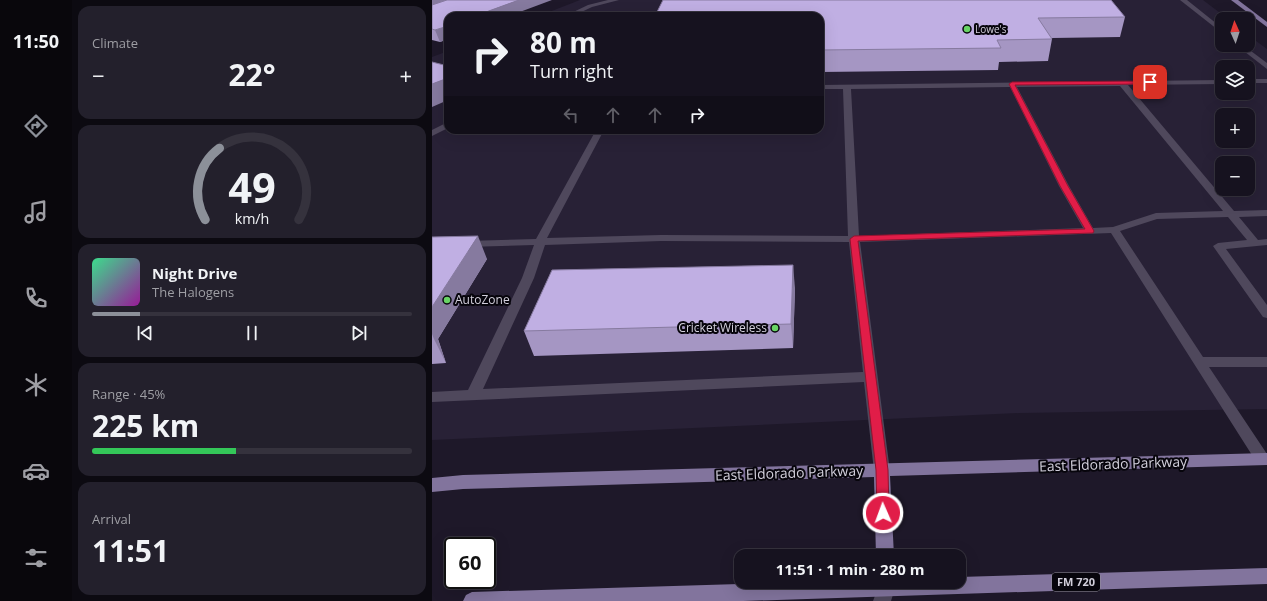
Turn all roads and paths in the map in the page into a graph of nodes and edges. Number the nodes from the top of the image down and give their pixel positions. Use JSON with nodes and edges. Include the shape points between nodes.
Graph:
{"nodes":[{"id":1,"x":616,"y":0,"type":"edge"},
{"id":2,"x":1183,"y":0,"type":"edge"},
{"id":3,"x":1234,"y":0,"type":"edge"},
{"id":4,"x":577,"y":12,"type":"edge"},
{"id":5,"x":1215,"y":25,"type":"edge"},
{"id":6,"x":1267,"y":25,"type":"edge"},
{"id":7,"x":1248,"y":52,"type":"edge"},
{"id":8,"x":444,"y":67,"type":"edge"},
{"id":9,"x":1267,"y":67,"type":"edge"},
{"id":10,"x":432,"y":72,"type":"edge"},
{"id":11,"x":1255,"y":81,"type":"edge"},
{"id":12,"x":1267,"y":81,"type":"edge"},
{"id":13,"x":1215,"y":82,"type":"edge"},
{"id":14,"x":1122,"y":83,"type":"junction"},
{"id":15,"x":1012,"y":84,"type":"junction"},
{"id":16,"x":847,"y":86,"type":"junction"},
{"id":17,"x":824,"y":87,"type":"edge"},
{"id":18,"x":444,"y":127,"type":"edge"},
{"id":19,"x":432,"y":133,"type":"edge"},
{"id":20,"x":598,"y":134,"type":"edge"},
{"id":21,"x":1267,"y":213,"type":"edge"},
{"id":22,"x":1230,"y":214,"type":"junction"},
{"id":23,"x":1114,"y":230,"type":"junction"},
{"id":24,"x":1090,"y":231,"type":"junction"},
{"id":25,"x":854,"y":239,"type":"junction"},
{"id":26,"x":541,"y":240,"type":"junction"},
{"id":27,"x":1255,"y":242,"type":"junction"},
{"id":28,"x":1267,"y":242,"type":"edge"},
{"id":29,"x":432,"y":245,"type":"edge"},
{"id":30,"x":1267,"y":314,"type":"edge"},
{"id":31,"x":1199,"y":362,"type":"junction"},
{"id":32,"x":1267,"y":362,"type":"edge"},
{"id":33,"x":870,"y":377,"type":"junction"},
{"id":34,"x":474,"y":395,"type":"junction"},
{"id":35,"x":432,"y":397,"type":"edge"},
{"id":36,"x":1264,"y":459,"type":"edge"},
{"id":37,"x":882,"y":470,"type":"junction"},
{"id":38,"x":432,"y":485,"type":"edge"},
{"id":39,"x":885,"y":549,"type":"edge"},
{"id":40,"x":1267,"y":576,"type":"edge"},
{"id":41,"x":884,"y":590,"type":"edge"},
{"id":42,"x":472,"y":601,"type":"edge"}],
"edges":[{"from":1,"to":4,"type":"lane"},
{"from":2,"to":5,"type":"lane"},
{"from":3,"to":6,"type":"main road"},
{"from":7,"to":9,"type":"lane"},
{"from":8,"to":10,"type":"lane"},
{"from":11,"to":12,"type":"lane"},
{"from":13,"to":14,"type":"lane"},
{"from":14,"to":15,"type":"lane"},
{"from":14,"to":22,"type":"lane"},
{"from":15,"to":16,"type":"lane"},
{"from":15,"to":24,"type":"lane"},
{"from":16,"to":17,"type":"lane"},
{"from":16,"to":25,"type":"lane"},
{"from":18,"to":19,"type":"lane"},
{"from":20,"to":26,"type":"lane"},
{"from":21,"to":22,"type":"lane"},
{"from":22,"to":23,"type":"lane","via":[[1156,216]]},
{"from":22,"to":27,"type":"lane"},
{"from":23,"to":24,"type":"lane"},
{"from":23,"to":31,"type":"lane"},
{"from":24,"to":25,"type":"lane"},
{"from":25,"to":26,"type":"lane"},
{"from":25,"to":33,"type":"lane"},
{"from":26,"to":29,"type":"lane"},
{"from":26,"to":34,"type":"lane","via":[[528,278]]},
{"from":27,"to":28,"type":"lane"},
{"from":27,"to":30,"type":"lane","via":[[1218,246]]},
{"from":31,"to":32,"type":"lane"},
{"from":31,"to":36,"type":"lane"},
{"from":33,"to":34,"type":"lane"},
{"from":33,"to":37,"type":"lane"},
{"from":34,"to":35,"type":"lane"},
{"from":36,"to":37,"type":"main road","name":"East Eldorado Parkway"},
{"from":37,"to":38,"type":"main road","name":"East Eldorado Parkway"},
{"from":37,"to":39,"type":"main road"},
{"from":40,"to":41,"type":"main road","number":"FM 720"},
{"from":41,"to":42,"type":"main road","number":"FM 720"}]}
